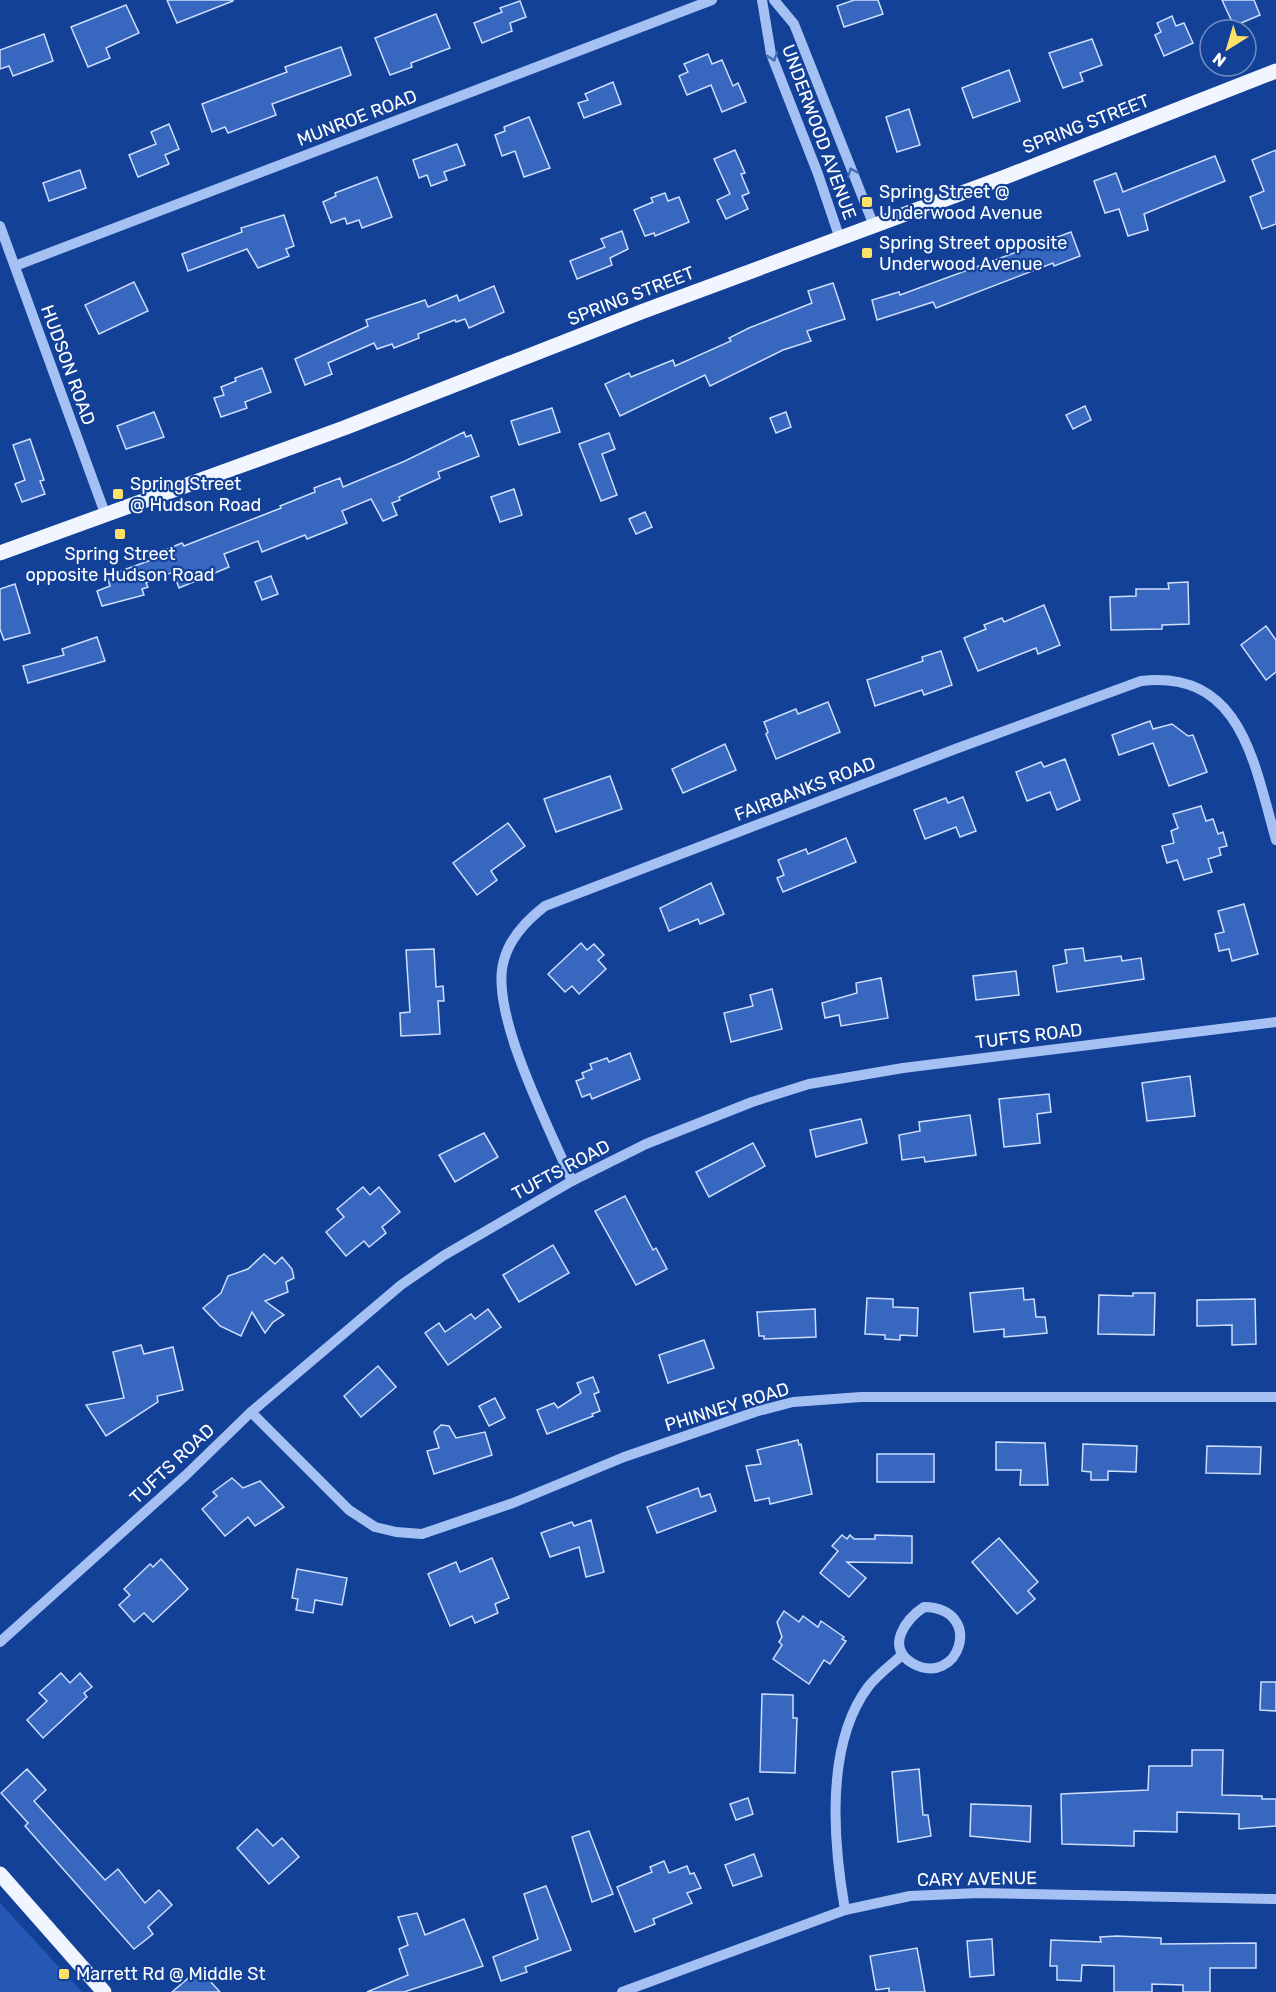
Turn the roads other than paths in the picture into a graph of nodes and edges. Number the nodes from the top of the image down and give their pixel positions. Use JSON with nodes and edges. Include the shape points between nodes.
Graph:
{"nodes":[{"id":1,"x":712,"y":0,"type":"edge"},
{"id":2,"x":762,"y":0,"type":"edge"},
{"id":3,"x":774,"y":0,"type":"edge"},
{"id":4,"x":1276,"y":71,"type":"edge"},
{"id":5,"x":0,"y":226,"type":"edge"},
{"id":6,"x":873,"y":226,"type":"junction"},
{"id":7,"x":840,"y":239,"type":"junction"},
{"id":8,"x":15,"y":266,"type":"junction"},
{"id":9,"x":106,"y":516,"type":"junction"},
{"id":10,"x":0,"y":553,"type":"edge"},
{"id":11,"x":1276,"y":840,"type":"edge"},
{"id":12,"x":1276,"y":1022,"type":"edge"},
{"id":13,"x":572,"y":1181,"type":"junction"},
{"id":14,"x":1276,"y":1397,"type":"edge"},
{"id":15,"x":250,"y":1412,"type":"junction"},
{"id":16,"x":0,"y":1642,"type":"edge"},
{"id":17,"x":902,"y":1655,"type":"junction"},
{"id":18,"x":0,"y":1874,"type":"edge"},
{"id":19,"x":1276,"y":1899,"type":"edge"},
{"id":20,"x":845,"y":1910,"type":"junction"},
{"id":21,"x":104,"y":1992,"type":"edge"},
{"id":22,"x":622,"y":1992,"type":"edge"}],
"edges":[{"from":1,"to":8,"type":"street","name":"MUNROE ROAD"},
{"from":2,"to":7,"type":"street","name":"UNDERWOOD AVENUE","one_way":true,"via":[[771,54]]},
{"from":6,"to":3,"type":"street","name":"UNDERWOOD AVENUE","one_way":true,"via":[[794,24]]},
{"from":4,"to":6,"type":"main road","name":"SPRING STREET"},
{"from":5,"to":8,"type":"street","name":"HUDSON ROAD"},
{"from":6,"to":7,"type":"main road","name":"SPRING STREET"},
{"from":7,"to":9,"type":"main road","name":"SPRING STREET"},
{"from":8,"to":9,"type":"street","name":"HUDSON ROAD"},
{"from":9,"to":10,"type":"main road","name":"SPRING STREET"},
{"from":11,"to":13,"type":"street","name":"FAIRBANKS ROAD","via":[[1244,736],[1233,716],[1207,691],[1165,678],[1141,681],[969,744],[545,906],[517,933],[504,959],[500,979],[503,1010]]},
{"from":12,"to":13,"type":"street","name":"TUFTS ROAD","via":[[903,1068],[809,1084],[646,1144]]},
{"from":13,"to":15,"type":"street","name":"TUFTS ROAD","via":[[401,1285]]},
{"from":14,"to":15,"type":"street","name":"PHINNEY ROAD","via":[[861,1396],[793,1402],[624,1457],[513,1503],[422,1534],[375,1527],[349,1510]]},
{"from":15,"to":16,"type":"street","name":"TUFTS ROAD","via":[[186,1475]]},
{"from":17,"to":17,"type":"street","via":[[913,1664],[937,1668],[946,1665],[960,1646],[960,1629],[954,1617],[938,1607],[924,1607],[914,1614],[904,1623],[900,1636]]},
{"from":17,"to":20,"type":"street","via":[[869,1686],[847,1724],[835,1801],[838,1869]]},
{"from":18,"to":21,"type":"main road"},
{"from":19,"to":20,"type":"street","name":"CARY AVENUE","via":[[939,1893]]},
{"from":20,"to":22,"type":"street","name":"CARY AVENUE"}]}
